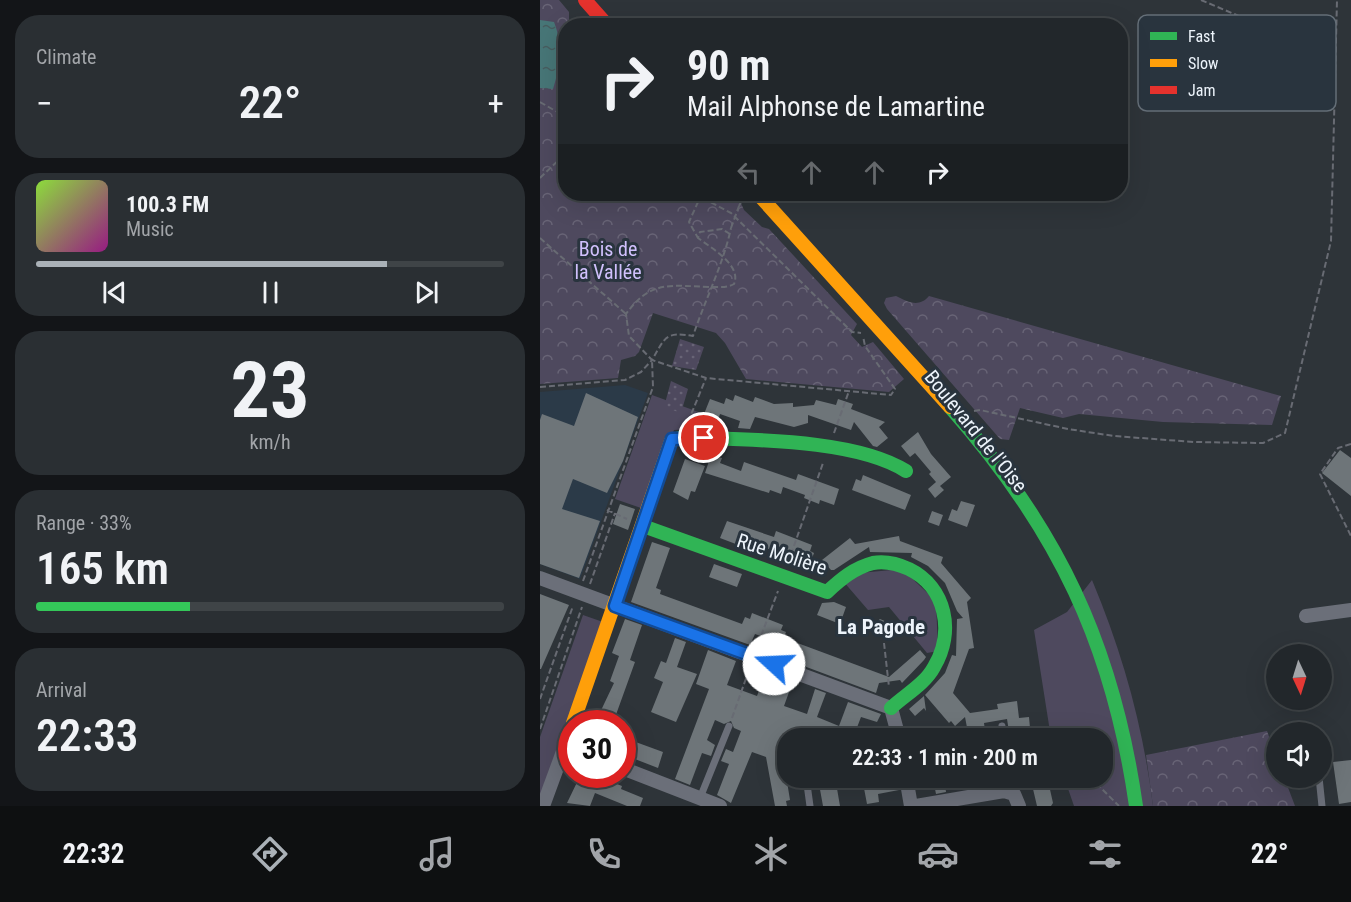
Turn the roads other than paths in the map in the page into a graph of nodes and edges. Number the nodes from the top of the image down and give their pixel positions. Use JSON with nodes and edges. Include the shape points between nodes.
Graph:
{"nodes":[{"id":1,"x":585,"y":0,"type":"edge"},
{"id":2,"x":601,"y":18,"type":"edge"},
{"id":3,"x":758,"y":201,"type":"edge"},
{"id":4,"x":906,"y":471,"type":"dead end"},
{"id":5,"x":643,"y":526,"type":"junction"},
{"id":6,"x":540,"y":578,"type":"edge"},
{"id":7,"x":615,"y":606,"type":"junction"},
{"id":8,"x":1351,"y":610,"type":"edge"},
{"id":9,"x":1306,"y":616,"type":"dead end"},
{"id":10,"x":891,"y":708,"type":"junction"},
{"id":11,"x":577,"y":710,"type":"edge"},
{"id":12,"x":729,"y":726,"type":"dead end"},
{"id":13,"x":896,"y":728,"type":"edge"},
{"id":14,"x":558,"y":771,"type":"edge"},
{"id":15,"x":636,"y":773,"type":"edge"},
{"id":16,"x":808,"y":788,"type":"edge"},
{"id":17,"x":908,"y":788,"type":"edge"},
{"id":18,"x":1011,"y":788,"type":"edge"},
{"id":19,"x":1320,"y":788,"type":"edge"},
{"id":20,"x":1011,"y":792,"type":"junction"},
{"id":21,"x":700,"y":798,"type":"junction"},
{"id":22,"x":543,"y":806,"type":"edge"},
{"id":23,"x":720,"y":806,"type":"edge"},
{"id":24,"x":810,"y":806,"type":"edge"},
{"id":25,"x":911,"y":806,"type":"edge"},
{"id":26,"x":916,"y":806,"type":"edge"},
{"id":27,"x":1019,"y":806,"type":"edge"},
{"id":28,"x":1136,"y":806,"type":"edge"},
{"id":29,"x":1322,"y":806,"type":"edge"}],
"edges":[{"from":1,"to":2,"type":"street"},
{"from":3,"to":28,"type":"street","name":"Boulevard de l'Oise","via":[[956,414],[1016,488],[1070,579],[1108,673],[1128,752]]},
{"from":4,"to":5,"type":"street","via":[[829,447],[757,440],[672,439]]},
{"from":5,"to":7,"type":"street"},
{"from":5,"to":10,"type":"street","name":"Rue Molière","via":[[827,592],[845,572],[872,562],[902,565],[919,574],[942,603],[945,638],[932,670]]},
{"from":6,"to":7,"type":"street"},
{"from":7,"to":10,"type":"street"},
{"from":7,"to":11,"type":"street"},
{"from":8,"to":9,"type":"street"},
{"from":10,"to":13,"type":"street"},
{"from":12,"to":21,"type":"lane"},
{"from":14,"to":22,"type":"street"},
{"from":15,"to":21,"type":"street"},
{"from":16,"to":24,"type":"lane"},
{"from":17,"to":25,"type":"street"},
{"from":18,"to":20,"type":"lane"},
{"from":19,"to":29,"type":"lane"},
{"from":20,"to":26,"type":"street"},
{"from":20,"to":27,"type":"street"},
{"from":21,"to":23,"type":"street"}]}
